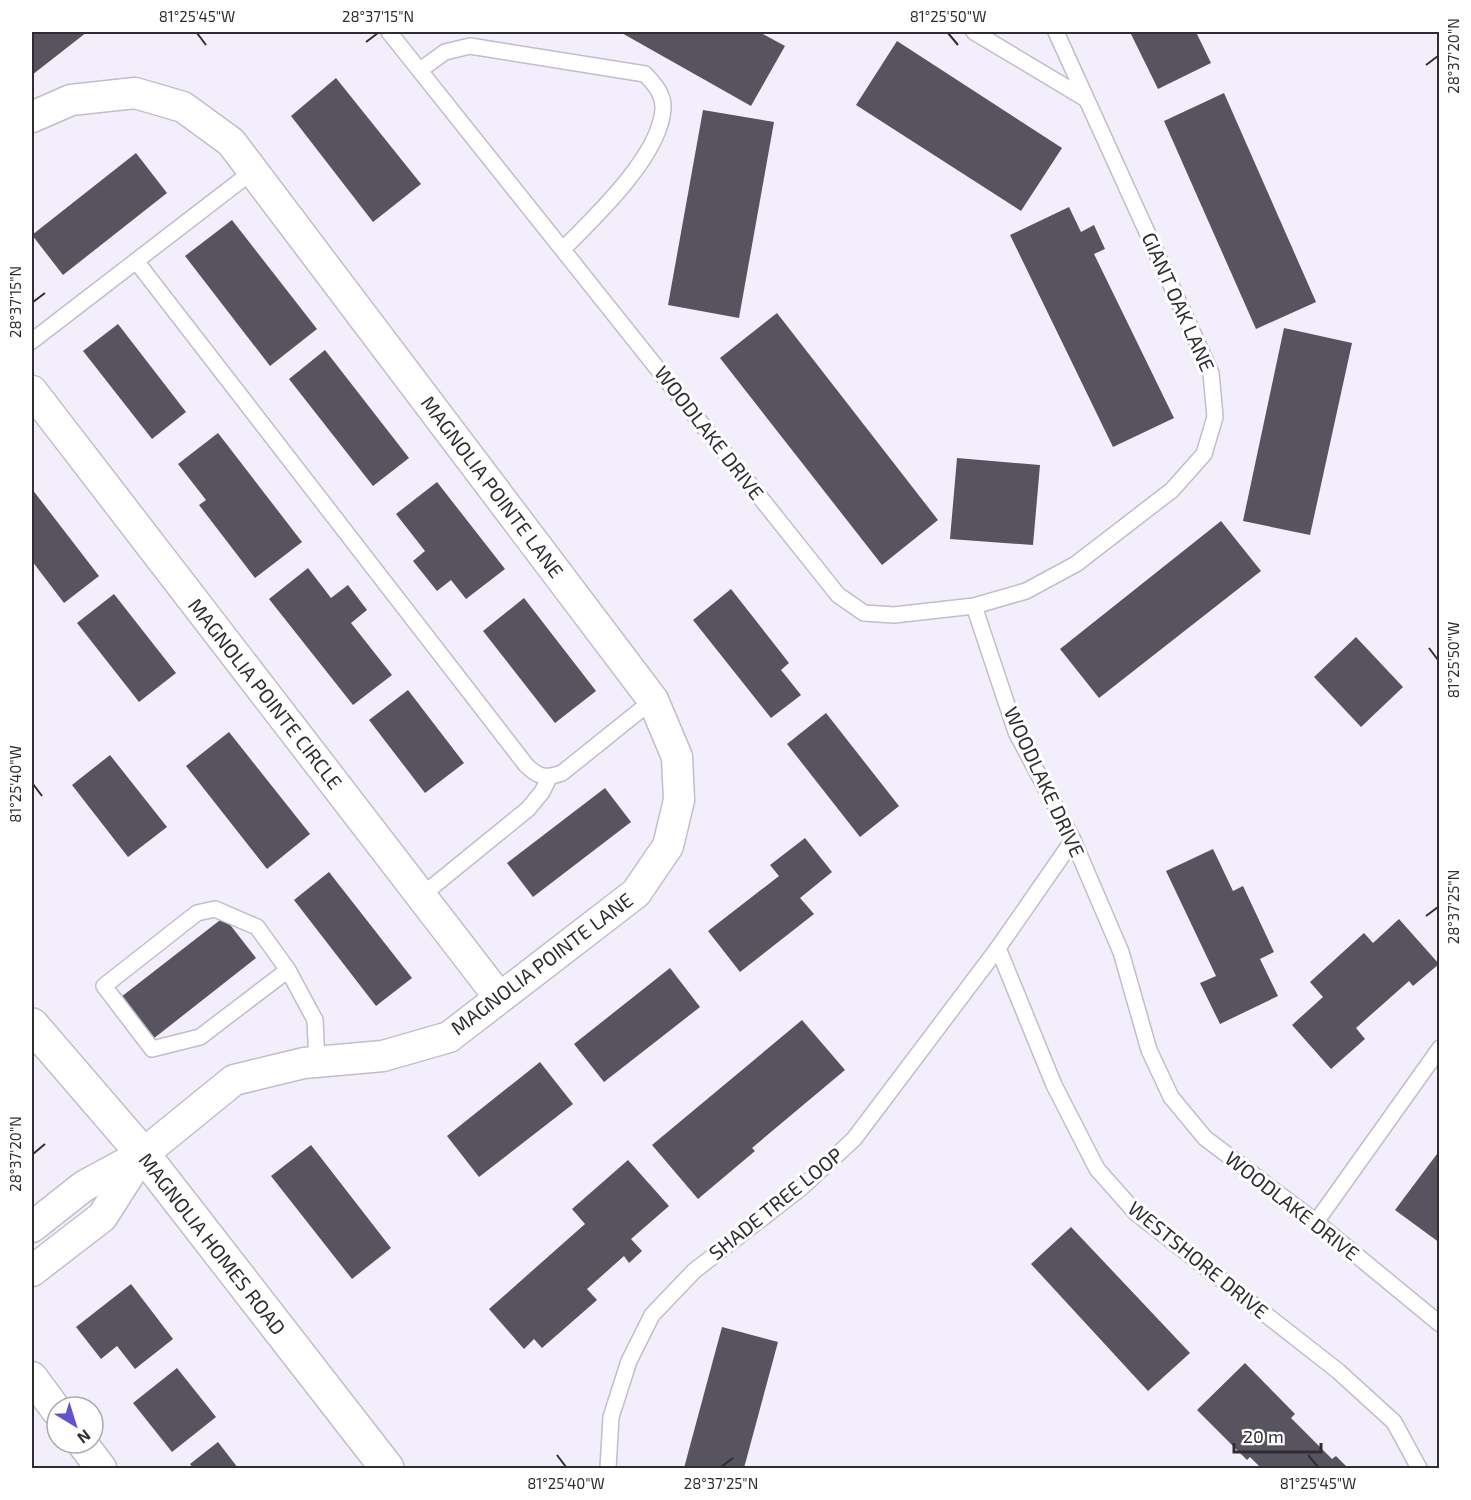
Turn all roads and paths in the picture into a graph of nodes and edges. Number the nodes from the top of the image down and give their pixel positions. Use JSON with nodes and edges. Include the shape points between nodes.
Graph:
{"nodes":[{"id":1,"x":389,"y":32,"type":"edge"},
{"id":2,"x":974,"y":32,"type":"edge"},
{"id":3,"x":1056,"y":32,"type":"edge"},
{"id":4,"x":420,"y":70,"type":"junction"},
{"id":5,"x":1086,"y":99,"type":"junction"},
{"id":6,"x":32,"y":117,"type":"edge"},
{"id":7,"x":253,"y":171,"type":"junction"},
{"id":8,"x":563,"y":249,"type":"junction"},
{"id":9,"x":135,"y":261,"type":"junction"},
{"id":10,"x":32,"y":341,"type":"edge"},
{"id":11,"x":32,"y":392,"type":"edge"},
{"id":12,"x":974,"y":606,"type":"junction"},
{"id":13,"x":654,"y":700,"type":"junction"},
{"id":14,"x":549,"y":778,"type":"junction"},
{"id":15,"x":1073,"y":840,"type":"junction"},
{"id":16,"x":421,"y":896,"type":"junction"},
{"id":17,"x":998,"y":948,"type":"junction"},
{"id":18,"x":288,"y":970,"type":"junction"},
{"id":19,"x":499,"y":998,"type":"junction"},
{"id":20,"x":32,"y":1025,"type":"edge"},
{"id":21,"x":1440,"y":1048,"type":"edge"},
{"id":22,"x":317,"y":1062,"type":"junction"},
{"id":23,"x":143,"y":1154,"type":"junction"},
{"id":24,"x":1316,"y":1222,"type":"junction"},
{"id":25,"x":32,"y":1227,"type":"edge"},
{"id":26,"x":32,"y":1271,"type":"edge"},
{"id":27,"x":1440,"y":1324,"type":"edge"},
{"id":28,"x":32,"y":1377,"type":"edge"},
{"id":29,"x":46,"y":1395,"type":"edge"},
{"id":30,"x":91,"y":1455,"type":"edge"},
{"id":31,"x":101,"y":1468,"type":"edge"},
{"id":32,"x":387,"y":1468,"type":"edge"},
{"id":33,"x":608,"y":1468,"type":"edge"},
{"id":34,"x":1419,"y":1468,"type":"edge"}],
"edges":[{"from":1,"to":4,"type":"lane","name":"WOODLAKE DRIVE"},
{"from":2,"to":5,"type":"lane"},
{"from":3,"to":5,"type":"lane","name":"GIANT OAK LANE"},
{"from":4,"to":8,"type":"lane","name":"WOODLAKE DRIVE"},
{"from":4,"to":8,"type":"lane","via":[[445,52],[470,46],[645,74],[659,89],[663,109],[655,139],[614,198]]},
{"from":5,"to":12,"type":"lane","name":"GIANT OAK LANE","via":[[1211,373],[1215,417],[1204,454],[1172,490],[1076,564],[1026,591]]},
{"from":6,"to":7,"type":"street","via":[[71,99],[135,93],[183,106],[231,141]]},
{"from":7,"to":9,"type":"lane"},
{"from":7,"to":13,"type":"street","name":"MAGNOLIA POINTE LANE"},
{"from":8,"to":12,"type":"lane","name":"WOODLAKE DRIVE","via":[[838,596],[864,613],[894,615]]},
{"from":9,"to":10,"type":"lane"},
{"from":9,"to":14,"type":"lane","via":[[526,765],[537,776]]},
{"from":11,"to":16,"type":"street","name":"MAGNOLIA POINTE CIRCLE"},
{"from":12,"to":15,"type":"lane","name":"WOODLAKE DRIVE","via":[[1016,732]]},
{"from":13,"to":14,"type":"lane","via":[[562,773]]},
{"from":13,"to":19,"type":"street","name":"MAGNOLIA POINTE LANE","via":[[677,757],[679,800],[668,846],[636,893]]},
{"from":14,"to":16,"type":"lane","via":[[528,809]]},
{"from":15,"to":17,"type":"lane","name":"SHADE TREE LOOP"},
{"from":15,"to":24,"type":"lane","name":"WOODLAKE DRIVE","via":[[1121,952],[1149,1050],[1171,1097],[1205,1138]]},
{"from":16,"to":19,"type":"street","name":"MAGNOLIA POINTE CIRCLE"},
{"from":17,"to":33,"type":"lane","name":"SHADE TREE LOOP","via":[[854,1139],[801,1188],[694,1271],[652,1315],[629,1361],[611,1417]]},
{"from":17,"to":34,"type":"lane","name":"WESTSHORE DRIVE","via":[[1054,1085],[1097,1169],[1136,1213],[1338,1371],[1394,1422]]},
{"from":18,"to":18,"type":"lane","via":[[257,927],[215,909],[197,913],[104,986],[152,1049],[201,1037]]},
{"from":18,"to":22,"type":"lane","via":[[315,1020]]},
{"from":19,"to":22,"type":"street","name":"MAGNOLIA POINTE LANE","via":[[449,1037],[383,1056]]},
{"from":20,"to":23,"type":"street","name":"MAGNOLIA HOMES ROAD"},
{"from":21,"to":24,"type":"lane"},
{"from":22,"to":23,"type":"street","name":"MAGNOLIA POINTE LANE","via":[[234,1080]]},
{"from":23,"to":25,"type":"street","via":[[84,1186]]},
{"from":23,"to":26,"type":"street","via":[[102,1217]]},
{"from":23,"to":32,"type":"street","name":"MAGNOLIA HOMES ROAD"},
{"from":24,"to":27,"type":"lane","name":"WOODLAKE DRIVE"},
{"from":28,"to":29,"type":"street"},
{"from":30,"to":31,"type":"street"}]}
